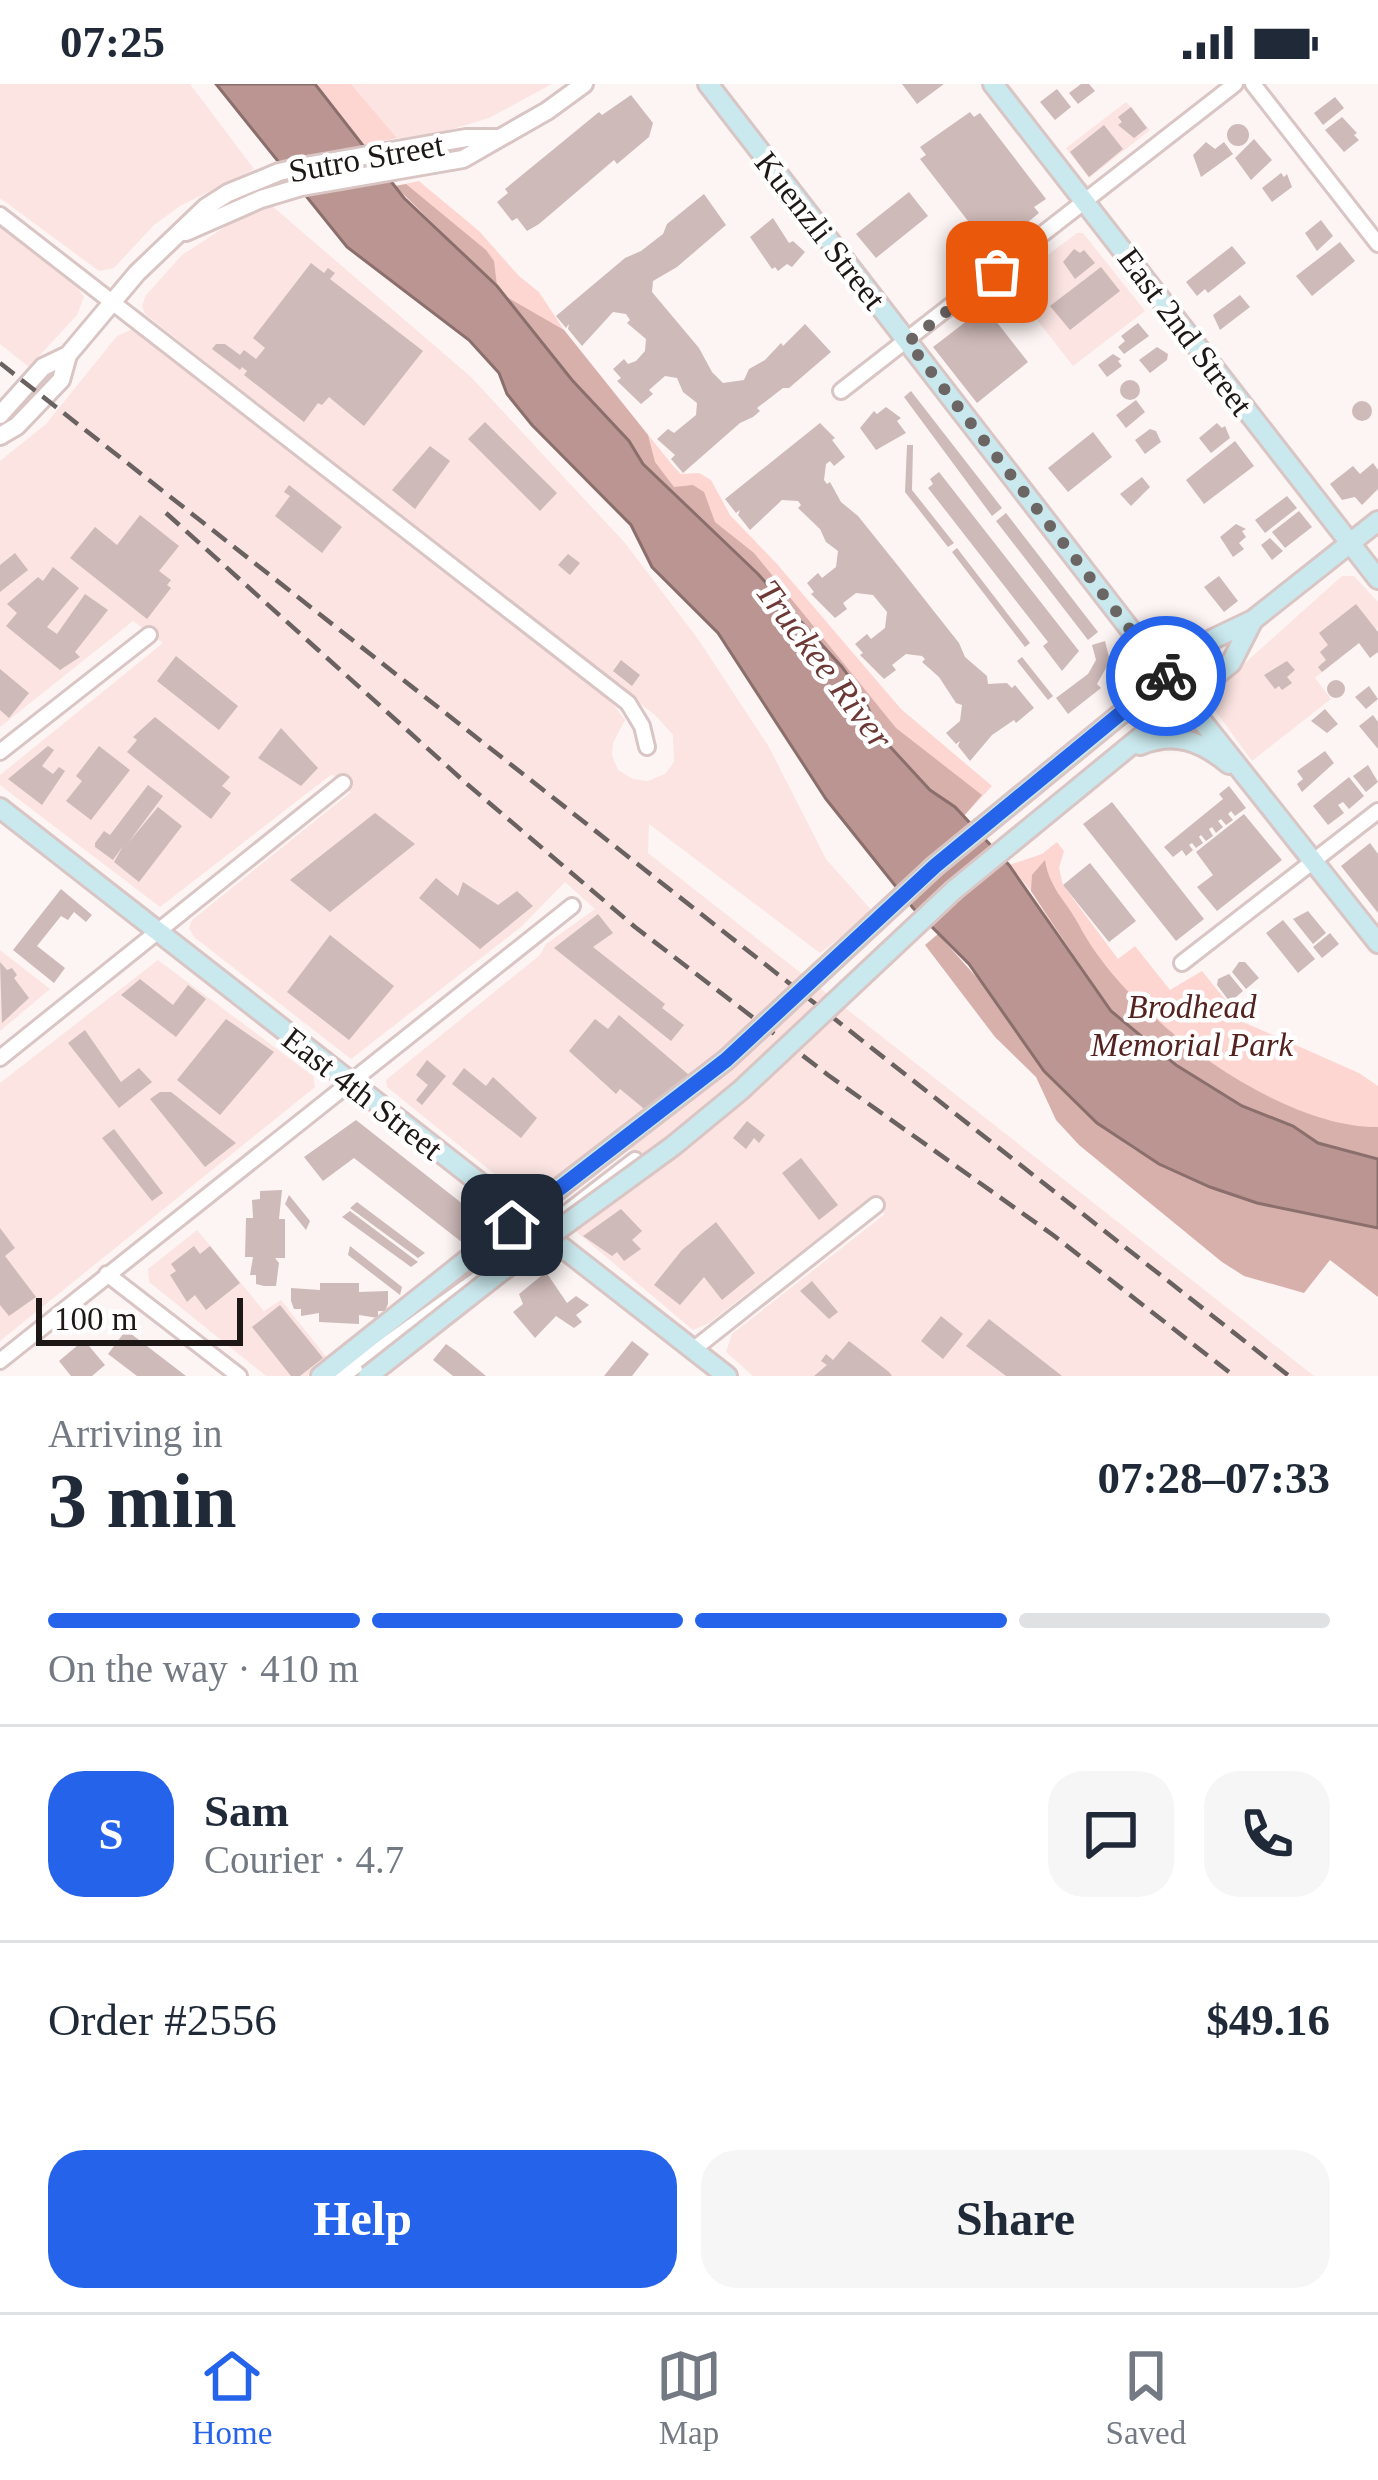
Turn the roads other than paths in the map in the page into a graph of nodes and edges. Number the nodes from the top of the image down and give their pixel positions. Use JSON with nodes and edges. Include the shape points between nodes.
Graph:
{"nodes":[{"id":1,"x":584,"y":84,"type":"edge"},
{"id":2,"x":708,"y":84,"type":"edge"},
{"id":3,"x":993,"y":84,"type":"edge"},
{"id":4,"x":1235,"y":84,"type":"edge"},
{"id":5,"x":1253,"y":84,"type":"edge"},
{"id":6,"x":1086,"y":202,"type":"junction"},
{"id":7,"x":0,"y":215,"type":"edge"},
{"id":8,"x":1378,"y":244,"type":"edge"},
{"id":9,"x":114,"y":300,"type":"junction"},
{"id":10,"x":908,"y":342,"type":"junction"},
{"id":11,"x":68,"y":355,"type":"junction"},
{"id":12,"x":841,"y":391,"type":"dead end"},
{"id":13,"x":0,"y":415,"type":"edge"},
{"id":14,"x":0,"y":436,"type":"edge"},
{"id":15,"x":1378,"y":521,"type":"edge"},
{"id":16,"x":1350,"y":543,"type":"junction"},
{"id":17,"x":1378,"y":579,"type":"edge"},
{"id":18,"x":1253,"y":620,"type":"junction"},
{"id":19,"x":148,"y":635,"type":"dead end"},
{"id":20,"x":1167,"y":677,"type":"junction"},
{"id":21,"x":1186,"y":700,"type":"junction"},
{"id":22,"x":647,"y":747,"type":"dead end"},
{"id":23,"x":0,"y":752,"type":"edge"},
{"id":24,"x":1110,"y":763,"type":"junction"},
{"id":25,"x":1252,"y":783,"type":"junction"},
{"id":26,"x":343,"y":784,"type":"dead end"},
{"id":27,"x":0,"y":808,"type":"edge"},
{"id":28,"x":1378,"y":811,"type":"edge"},
{"id":29,"x":1313,"y":862,"type":"junction"},
{"id":30,"x":572,"y":906,"type":"dead end"},
{"id":31,"x":158,"y":932,"type":"junction"},
{"id":32,"x":1378,"y":943,"type":"edge"},
{"id":33,"x":1183,"y":963,"type":"dead end"},
{"id":34,"x":0,"y":1058,"type":"edge"},
{"id":35,"x":352,"y":1084,"type":"junction"},
{"id":36,"x":634,"y":1160,"type":"dead end"},
{"id":37,"x":876,"y":1205,"type":"dead end"},
{"id":38,"x":542,"y":1232,"type":"junction"},
{"id":39,"x":107,"y":1274,"type":"junction"},
{"id":40,"x":694,"y":1349,"type":"junction"},
{"id":41,"x":0,"y":1361,"type":"edge"},
{"id":42,"x":354,"y":1374,"type":"edge"},
{"id":43,"x":239,"y":1376,"type":"edge"},
{"id":44,"x":321,"y":1376,"type":"edge"},
{"id":45,"x":727,"y":1376,"type":"edge"}],
"edges":[{"from":1,"to":9,"type":"street","name":"Sutro Street","via":[[499,138],[279,172],[206,206]]},
{"from":2,"to":10,"type":"main road","name":"Kuenzli Street"},
{"from":3,"to":6,"type":"main road","name":"East 2nd Street"},
{"from":4,"to":6,"type":"street"},
{"from":5,"to":8,"type":"street"},
{"from":6,"to":10,"type":"street"},
{"from":6,"to":16,"type":"main road","name":"East 2nd Street"},
{"from":7,"to":9,"type":"street"},
{"from":9,"to":11,"type":"street","name":"Sutro Street"},
{"from":9,"to":22,"type":"street","via":[[628,703]]},
{"from":10,"to":12,"type":"street"},
{"from":10,"to":20,"type":"main road","name":"Kuenzli Street"},
{"from":11,"to":13,"type":"street","name":"Sutro Street","via":[[43,367]]},
{"from":11,"to":14,"type":"street","name":"Sutro Street","via":[[61,380]]},
{"from":15,"to":16,"type":"main road"},
{"from":16,"to":17,"type":"main road","name":"East 2nd Street"},
{"from":16,"to":18,"type":"main road"},
{"from":18,"to":20,"type":"main road","via":[[1211,640]]},
{"from":18,"to":21,"type":"main road","via":[[1231,663]]},
{"from":19,"to":23,"type":"street"},
{"from":20,"to":21,"type":"main road","name":"Kuenzli Street"},
{"from":20,"to":44,"type":"main road","bridge":true,"via":[[935,866],[726,1060]]},
{"from":21,"to":24,"type":"main road"},
{"from":21,"to":25,"type":"main road","name":"Kuenzli Street"},
{"from":24,"to":25,"type":"main road","via":[[1144,743],[1178,737]]},
{"from":24,"to":42,"type":"main road","bridge":true,"via":[[954,890],[674,1146]]},
{"from":25,"to":29,"type":"main road","name":"Kuenzli Street"},
{"from":26,"to":31,"type":"street"},
{"from":27,"to":31,"type":"main road","name":"East 4th Street"},
{"from":28,"to":29,"type":"street"},
{"from":29,"to":32,"type":"main road","name":"Kuenzli Street"},
{"from":29,"to":33,"type":"street"},
{"from":30,"to":35,"type":"street"},
{"from":31,"to":34,"type":"street"},
{"from":31,"to":35,"type":"main road","name":"East 4th Street"},
{"from":35,"to":38,"type":"main road","name":"East 4th Street"},
{"from":35,"to":39,"type":"street"},
{"from":36,"to":38,"type":"street"},
{"from":37,"to":40,"type":"street"},
{"from":38,"to":40,"type":"main road","name":"East 4th Street"},
{"from":38,"to":42,"type":"street"},
{"from":39,"to":41,"type":"street"},
{"from":39,"to":43,"type":"street"},
{"from":40,"to":45,"type":"main road","name":"East 4th Street"}]}
